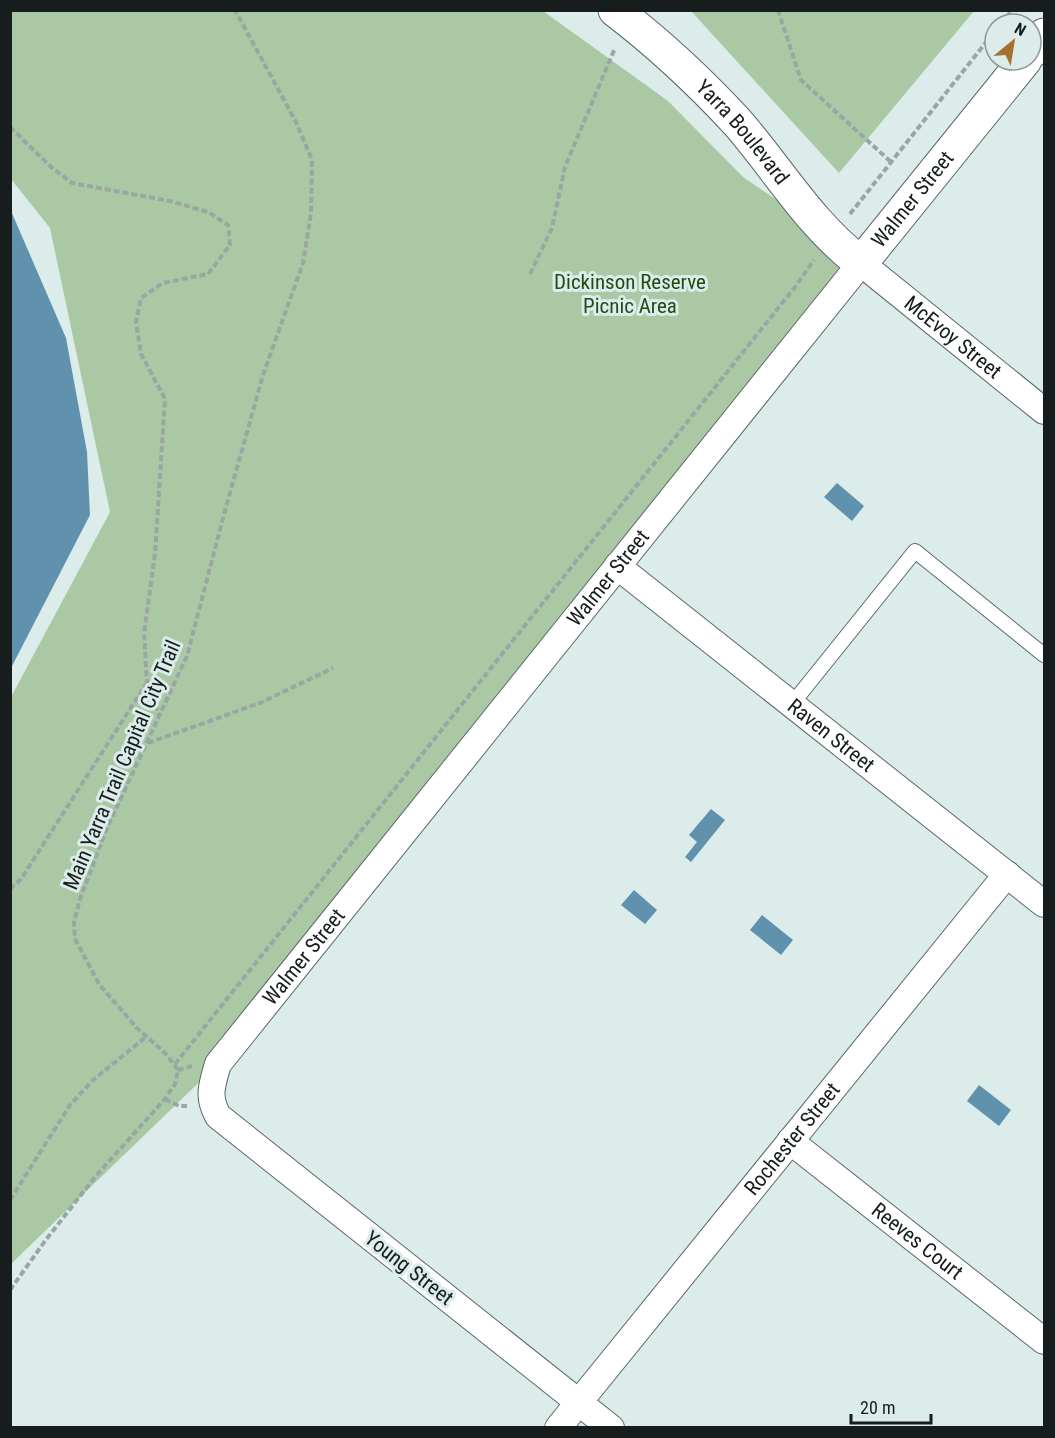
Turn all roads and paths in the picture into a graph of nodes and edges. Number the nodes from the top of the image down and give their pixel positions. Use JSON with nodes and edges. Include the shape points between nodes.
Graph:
{"nodes":[{"id":1,"x":235,"y":10,"type":"edge"},
{"id":2,"x":778,"y":10,"type":"edge"},
{"id":3,"x":621,"y":15,"type":"edge"},
{"id":4,"x":983,"y":46,"type":"edge"},
{"id":5,"x":1015,"y":72,"type":"edge"},
{"id":6,"x":10,"y":127,"type":"edge"},
{"id":7,"x":891,"y":162,"type":"junction"},
{"id":8,"x":831,"y":237,"type":"junction"},
{"id":9,"x":861,"y":263,"type":"junction"},
{"id":10,"x":530,"y":274,"type":"dead end"},
{"id":11,"x":1044,"y":411,"type":"edge"},
{"id":12,"x":617,"y":566,"type":"junction"},
{"id":13,"x":1044,"y":655,"type":"edge"},
{"id":14,"x":333,"y":668,"type":"dead end"},
{"id":15,"x":147,"y":683,"type":"junction"},
{"id":16,"x":792,"y":704,"type":"junction"},
{"id":17,"x":160,"y":717,"type":"junction"},
{"id":18,"x":148,"y":743,"type":"junction"},
{"id":19,"x":1007,"y":874,"type":"junction"},
{"id":20,"x":10,"y":889,"type":"edge"},
{"id":21,"x":1044,"y":904,"type":"edge"},
{"id":22,"x":147,"y":1037,"type":"junction"},
{"id":23,"x":175,"y":1064,"type":"junction"},
{"id":24,"x":212,"y":1104,"type":"joint"},
{"id":25,"x":790,"y":1141,"type":"junction"},
{"id":26,"x":10,"y":1200,"type":"edge"},
{"id":27,"x":10,"y":1290,"type":"edge"},
{"id":28,"x":1044,"y":1341,"type":"edge"},
{"id":29,"x":578,"y":1402,"type":"junction"},
{"id":30,"x":558,"y":1428,"type":"edge"},
{"id":31,"x":611,"y":1428,"type":"edge"}],
"edges":[{"from":1,"to":17,"type":"path","name":"Main Yarra Trail Capital City Trail","via":[[308,149],[312,160],[311,213],[303,263],[263,375],[187,656]]},
{"from":2,"to":7,"type":"path","via":[[801,80]]},
{"from":3,"to":8,"type":"street","name":"Yarra Boulevard","via":[[687,72],[736,122]]},
{"from":3,"to":10,"type":"path","via":[[565,167],[552,228]]},
{"from":4,"to":7,"type":"path"},
{"from":5,"to":9,"type":"street","name":"Walmer Street"},
{"from":6,"to":15,"type":"path","via":[[72,183],[170,201],[208,212],[228,225],[230,245],[208,274],[163,283],[141,298],[136,322],[141,354],[165,399],[144,633]]},
{"from":7,"to":8,"type":"path"},
{"from":8,"to":9,"type":"street","name":"Yarra Boulevard"},
{"from":8,"to":23,"type":"path"},
{"from":9,"to":11,"type":"street","name":"McEvoy Street"},
{"from":9,"to":12,"type":"street","name":"Walmer Street"},
{"from":12,"to":16,"type":"street","name":"Raven Street"},
{"from":12,"to":24,"type":"street","name":"Walmer Street","via":[[218,1064],[210,1089]]},
{"from":13,"to":16,"type":"lane","via":[[915,551]]},
{"from":14,"to":18,"type":"path","via":[[260,703]]},
{"from":15,"to":17,"type":"path"},
{"from":15,"to":20,"type":"path","via":[[21,879]]},
{"from":16,"to":19,"type":"street","name":"Raven Street"},
{"from":17,"to":18,"type":"path","name":"Main Yarra Trail Capital City Trail"},
{"from":18,"to":22,"type":"path","name":"Main Yarra Trail Capital City Trail","via":[[107,828],[74,922],[75,939],[99,984]]},
{"from":19,"to":21,"type":"street","name":"Raven Street"},
{"from":19,"to":25,"type":"street","name":"Rochester Street"},
{"from":22,"to":23,"type":"path","name":"Main Yarra Trail Capital City Trail"},
{"from":22,"to":26,"type":"path","via":[[93,1080],[70,1105]]},
{"from":23,"to":27,"type":"path","via":[[175,1084],[165,1099],[95,1177]]},
{"from":24,"to":29,"type":"street","name":"Young Street","via":[[229,1126]]},
{"from":25,"to":28,"type":"street","name":"Reeves Court"},
{"from":25,"to":29,"type":"street","name":"Rochester Street"},
{"from":29,"to":30,"type":"street","name":"Rochester Street"},
{"from":29,"to":31,"type":"street","name":"Young Street"}]}
